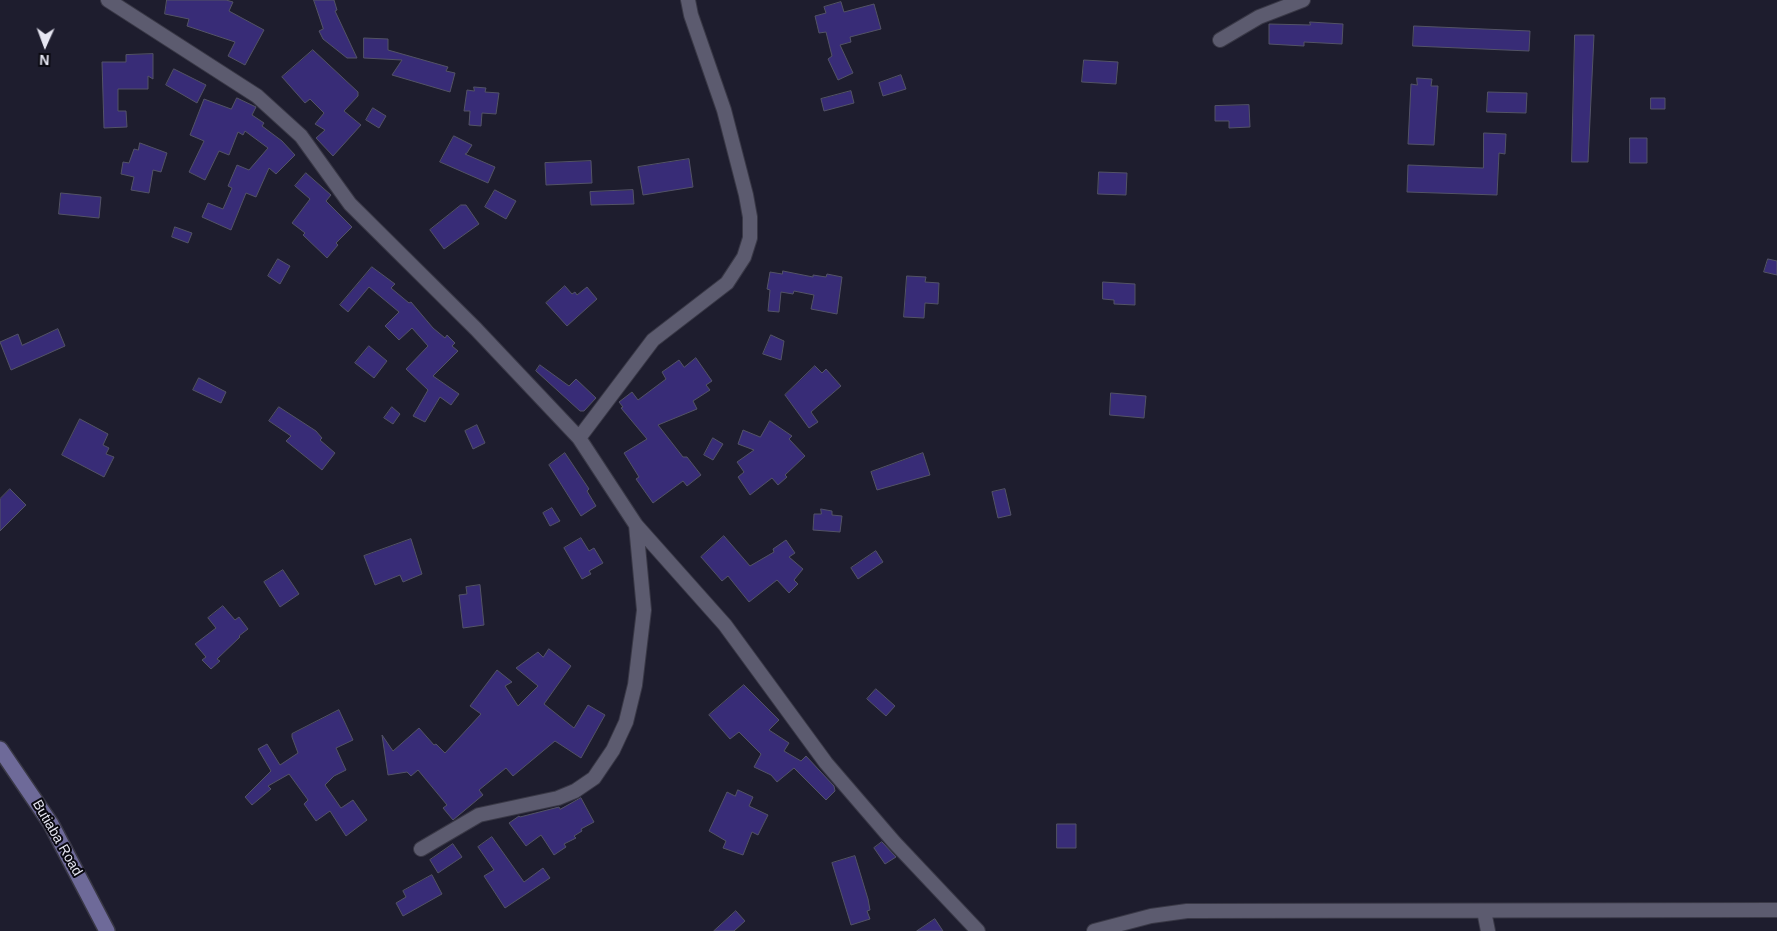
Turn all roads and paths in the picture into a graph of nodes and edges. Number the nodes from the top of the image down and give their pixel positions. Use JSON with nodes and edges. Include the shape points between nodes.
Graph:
{"nodes":[{"id":1,"x":108,"y":0,"type":"edge"},
{"id":2,"x":688,"y":0,"type":"edge"},
{"id":3,"x":1303,"y":0,"type":"edge"},
{"id":4,"x":1220,"y":40,"type":"dead end"},
{"id":5,"x":579,"y":438,"type":"junction"},
{"id":6,"x":636,"y":525,"type":"junction"},
{"id":7,"x":0,"y":749,"type":"edge"},
{"id":8,"x":421,"y":849,"type":"dead end"},
{"id":9,"x":1777,"y":910,"type":"edge"},
{"id":10,"x":1484,"y":911,"type":"junction"},
{"id":11,"x":107,"y":931,"type":"edge"},
{"id":12,"x":978,"y":931,"type":"edge"},
{"id":13,"x":1094,"y":931,"type":"edge"},
{"id":14,"x":1488,"y":931,"type":"edge"}],
"edges":[{"from":1,"to":5,"type":"street","via":[[257,96],[301,136],[350,204],[476,329]]},
{"from":2,"to":5,"type":"street","via":[[724,110],[750,217],[750,238],[744,257],[727,283],[653,340]]},
{"from":3,"to":4,"type":"street","via":[[1259,17]]},
{"from":5,"to":6,"type":"street"},
{"from":6,"to":8,"type":"street","via":[[644,610],[626,722],[613,750],[594,778],[574,791],[558,798],[479,815]]},
{"from":6,"to":12,"type":"street","via":[[725,626],[826,763],[894,842]]},
{"from":7,"to":11,"type":"main road","name":"Butiaba Road","via":[[51,824]]},
{"from":9,"to":10,"type":"street"},
{"from":10,"to":13,"type":"street","via":[[1187,911],[1151,916]]},
{"from":10,"to":14,"type":"street"}]}
